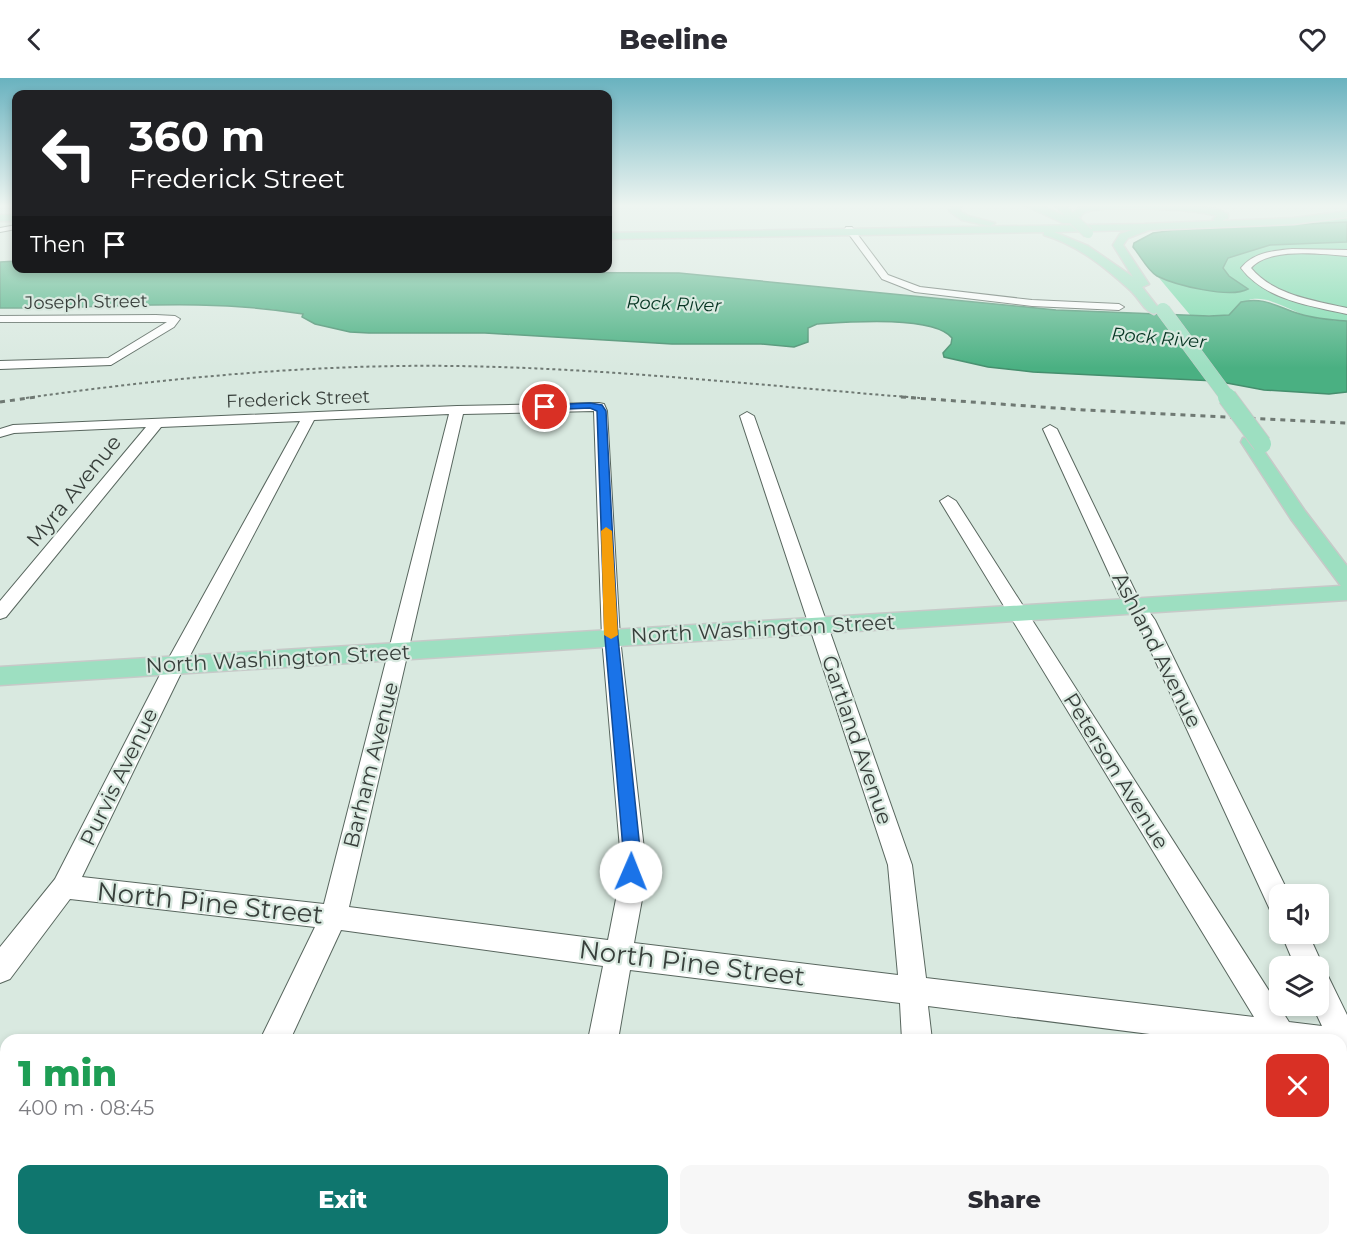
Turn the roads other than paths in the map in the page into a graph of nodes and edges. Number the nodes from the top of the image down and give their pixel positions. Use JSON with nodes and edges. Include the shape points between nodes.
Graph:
{"nodes":[{"id":1,"x":872,"y":259,"type":"edge"},
{"id":2,"x":1096,"y":259,"type":"edge"},
{"id":3,"x":1113,"y":259,"type":"edge"},
{"id":4,"x":1113,"y":259,"type":"edge"},
{"id":5,"x":1125,"y":259,"type":"edge"},
{"id":6,"x":1255,"y":259,"type":"edge"},
{"id":7,"x":1142,"y":290,"type":"junction"},
{"id":8,"x":1119,"y":307,"type":"dead end"},
{"id":9,"x":1347,"y":310,"type":"edge"},
{"id":10,"x":0,"y":319,"type":"edge"},
{"id":11,"x":0,"y":365,"type":"edge"},
{"id":12,"x":457,"y":410,"type":"junction"},
{"id":13,"x":747,"y":416,"type":"dead end"},
{"id":14,"x":309,"y":417,"type":"junction"},
{"id":15,"x":157,"y":423,"type":"junction"},
{"id":16,"x":1050,"y":429,"type":"dead end"},
{"id":17,"x":0,"y":433,"type":"edge"},
{"id":18,"x":1256,"y":443,"type":"junction"},
{"id":19,"x":948,"y":501,"type":"dead end"},
{"id":20,"x":1345,"y":554,"type":"edge"},
{"id":21,"x":1347,"y":581,"type":"edge"},
{"id":22,"x":1347,"y":593,"type":"edge"},
{"id":23,"x":1136,"y":606,"type":"junction"},
{"id":24,"x":0,"y":613,"type":"edge"},
{"id":25,"x":1018,"y":614,"type":"junction"},
{"id":26,"x":819,"y":627,"type":"junction"},
{"id":27,"x":611,"y":638,"type":"junction"},
{"id":28,"x":398,"y":652,"type":"junction"},
{"id":29,"x":175,"y":665,"type":"junction"},
{"id":30,"x":0,"y":676,"type":"edge"},
{"id":31,"x":1271,"y":884,"type":"edge"},
{"id":32,"x":64,"y":887,"type":"junction"},
{"id":33,"x":334,"y":917,"type":"junction"},
{"id":34,"x":619,"y":955,"type":"junction"},
{"id":35,"x":0,"y":969,"type":"edge"},
{"id":36,"x":912,"y":989,"type":"junction"},
{"id":37,"x":1329,"y":1016,"type":"edge"},
{"id":38,"x":277,"y":1034,"type":"edge"},
{"id":39,"x":604,"y":1034,"type":"edge"},
{"id":40,"x":916,"y":1034,"type":"edge"},
{"id":41,"x":1266,"y":1034,"type":"edge"},
{"id":42,"x":1281,"y":1034,"type":"edge"},
{"id":43,"x":1335,"y":1034,"type":"edge"}],
"edges":[{"from":1,"to":8,"type":"street","via":[[885,277],[904,286],[970,297]]},
{"from":2,"to":7,"type":"main road"},
{"from":3,"to":7,"type":"main road"},
{"from":4,"to":7,"type":"main road"},
{"from":5,"to":7,"type":"main road"},
{"from":6,"to":9,"type":"street","via":[[1246,268],[1258,281],[1284,293]]},
{"from":7,"to":18,"type":"main road","bridge":true},
{"from":10,"to":11,"type":"street","name":"Joseph Street","via":[[175,320],[119,357],[93,363]]},
{"from":12,"to":14,"type":"street","name":"Frederick Street"},
{"from":12,"to":27,"type":"street","name":"Frederick Street","via":[[599,407]]},
{"from":12,"to":28,"type":"street","name":"Barham Avenue"},
{"from":13,"to":26,"type":"street","name":"Gartland Avenue"},
{"from":14,"to":15,"type":"street","name":"Frederick Street"},
{"from":14,"to":29,"type":"street","name":"Purvis Avenue"},
{"from":15,"to":17,"type":"street","name":"Frederick Street","via":[[13,429]]},
{"from":15,"to":24,"type":"street","name":"Myra Avenue"},
{"from":16,"to":23,"type":"street","name":"Ashland Avenue"},
{"from":18,"to":20,"type":"main road"},
{"from":18,"to":21,"type":"main road","via":[[1304,524]]},
{"from":19,"to":25,"type":"street","name":"Peterson Avenue"},
{"from":22,"to":23,"type":"main road","name":"North Washington Street"},
{"from":23,"to":25,"type":"main road","name":"North Washington Street"},
{"from":23,"to":31,"type":"street","name":"Ashland Avenue"},
{"from":25,"to":26,"type":"main road","name":"North Washington Street"},
{"from":25,"to":42,"type":"street","name":"Peterson Avenue"},
{"from":26,"to":27,"type":"main road","name":"North Washington Street"},
{"from":26,"to":36,"type":"street","name":"Gartland Avenue","via":[[903,877]]},
{"from":27,"to":28,"type":"main road","name":"North Washington Street"},
{"from":27,"to":34,"type":"street","via":[[632,849],[630,894]]},
{"from":28,"to":29,"type":"main road","name":"North Washington Street"},
{"from":28,"to":33,"type":"street","name":"Barham Avenue"},
{"from":29,"to":30,"type":"main road","name":"North Washington Street"},
{"from":29,"to":32,"type":"street","name":"Purvis Avenue"},
{"from":32,"to":33,"type":"street","name":"North Pine Street"},
{"from":32,"to":35,"type":"street","name":"Purvis Avenue"},
{"from":33,"to":34,"type":"street","name":"North Pine Street"},
{"from":33,"to":38,"type":"street","name":"Barham Avenue"},
{"from":34,"to":36,"type":"street","name":"North Pine Street"},
{"from":34,"to":39,"type":"street"},
{"from":36,"to":40,"type":"street","name":"Gartland Avenue"},
{"from":36,"to":41,"type":"street","name":"North Pine Street"},
{"from":37,"to":43,"type":"street"}]}
